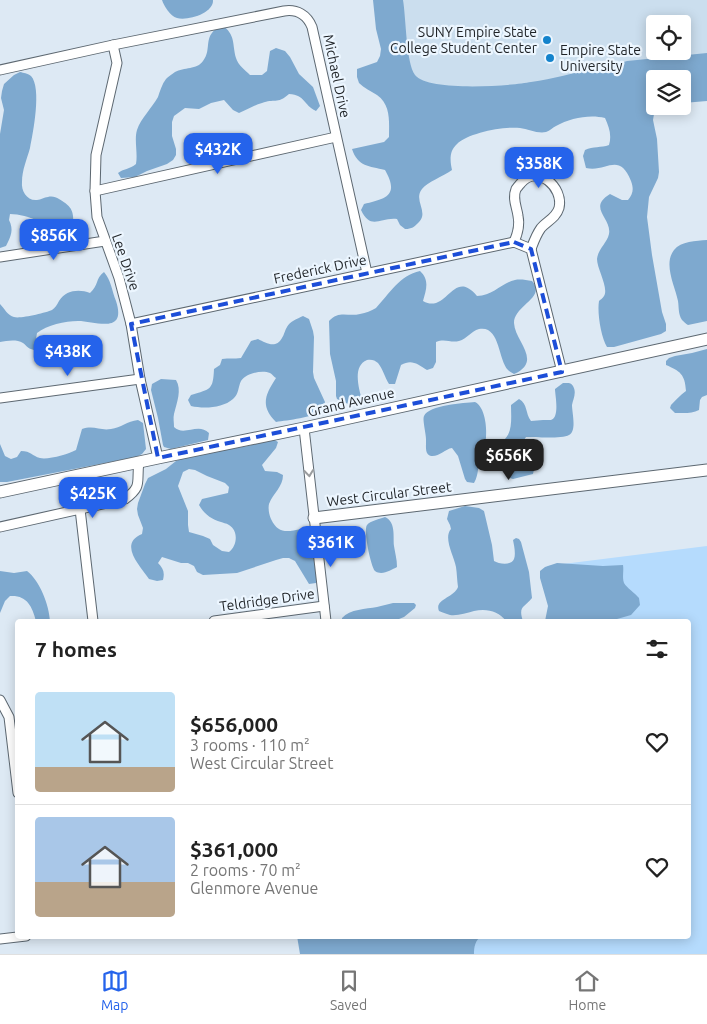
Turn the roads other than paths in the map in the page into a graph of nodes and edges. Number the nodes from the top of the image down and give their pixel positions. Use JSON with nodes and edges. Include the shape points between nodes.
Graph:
{"nodes":[{"id":1,"x":113,"y":45,"type":"junction"},
{"id":2,"x":0,"y":70,"type":"edge"},
{"id":3,"x":336,"y":137,"type":"junction"},
{"id":4,"x":94,"y":191,"type":"junction"},
{"id":5,"x":105,"y":241,"type":"junction"},
{"id":6,"x":514,"y":242,"type":"junction"},
{"id":7,"x":531,"y":249,"type":"junction"},
{"id":8,"x":0,"y":257,"type":"edge"},
{"id":9,"x":367,"y":273,"type":"junction"},
{"id":10,"x":131,"y":324,"type":"junction"},
{"id":11,"x":707,"y":339,"type":"edge"},
{"id":12,"x":562,"y":372,"type":"junction"},
{"id":13,"x":140,"y":379,"type":"junction"},
{"id":14,"x":0,"y":398,"type":"edge"},
{"id":15,"x":304,"y":428,"type":"junction"},
{"id":16,"x":158,"y":458,"type":"junction"},
{"id":17,"x":139,"y":462,"type":"junction"},
{"id":18,"x":707,"y":470,"type":"edge"},
{"id":19,"x":0,"y":492,"type":"edge"},
{"id":20,"x":80,"y":509,"type":"junction"},
{"id":21,"x":314,"y":518,"type":"junction"},
{"id":22,"x":0,"y":527,"type":"edge"},
{"id":23,"x":324,"y":606,"type":"junction"},
{"id":24,"x":93,"y":619,"type":"edge"},
{"id":25,"x":229,"y":619,"type":"edge"},
{"id":26,"x":326,"y":619,"type":"edge"},
{"id":27,"x":0,"y":700,"type":"edge"},
{"id":28,"x":13,"y":716,"type":"edge"},
{"id":29,"x":15,"y":747,"type":"edge"},
{"id":30,"x":15,"y":937,"type":"edge"},
{"id":31,"x":0,"y":939,"type":"edge"}],
"edges":[{"from":1,"to":2,"type":"street","name":"Michael Drive"},
{"from":1,"to":3,"type":"street","name":"Michael Drive","via":[[284,11],[300,13],[312,27]]},
{"from":1,"to":4,"type":"street","name":"Lee Drive","via":[[116,63],[96,155]]},
{"from":3,"to":4,"type":"street"},
{"from":3,"to":9,"type":"street","name":"Michael Drive"},
{"from":4,"to":5,"type":"street","name":"Lee Drive","via":[[96,217]]},
{"from":5,"to":8,"type":"street"},
{"from":5,"to":10,"type":"street","name":"Lee Drive"},
{"from":6,"to":7,"type":"street"},
{"from":6,"to":7,"type":"street","via":[[519,230],[514,203],[516,189],[523,180],[533,176],[544,178],[553,184],[559,195],[559,209],[535,236]]},
{"from":6,"to":9,"type":"street","name":"Frederick Drive"},
{"from":7,"to":12,"type":"street"},
{"from":9,"to":10,"type":"street","name":"Frederick Drive"},
{"from":10,"to":13,"type":"street","name":"Lee Drive"},
{"from":11,"to":12,"type":"street","name":"Grand Avenue"},
{"from":12,"to":15,"type":"street","name":"Grand Avenue"},
{"from":13,"to":14,"type":"street"},
{"from":13,"to":16,"type":"street","name":"Lee Drive"},
{"from":15,"to":16,"type":"street","name":"Grand Avenue"},
{"from":15,"to":21,"type":"street","one_way":true},
{"from":16,"to":17,"type":"street","name":"Grand Avenue"},
{"from":17,"to":19,"type":"street","name":"Grand Avenue"},
{"from":17,"to":20,"type":"street","via":[[138,486],[134,493],[126,499]]},
{"from":18,"to":21,"type":"street","name":"West Circular Street"},
{"from":20,"to":22,"type":"street"},
{"from":20,"to":24,"type":"street"},
{"from":21,"to":23,"type":"street"},
{"from":23,"to":25,"type":"street","name":"Teldridge Drive"},
{"from":23,"to":26,"type":"street"},
{"from":27,"to":28,"type":"street"},
{"from":28,"to":29,"type":"street"},
{"from":30,"to":31,"type":"street"}]}
